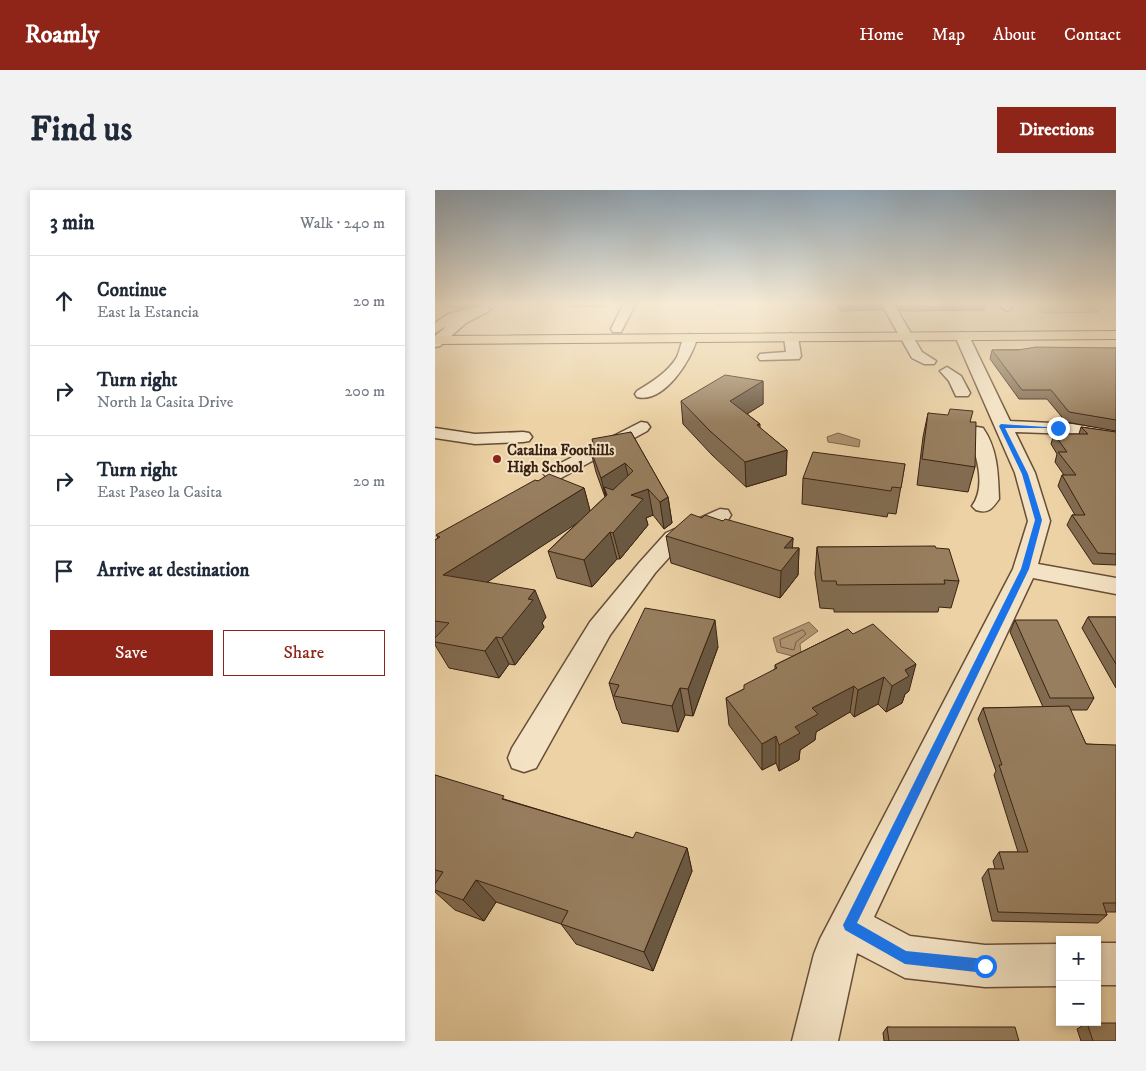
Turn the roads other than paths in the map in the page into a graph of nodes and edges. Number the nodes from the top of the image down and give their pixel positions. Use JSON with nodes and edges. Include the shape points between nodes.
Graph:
{"nodes":[{"id":1,"x":689,"y":343,"type":"edge"},
{"id":2,"x":792,"y":343,"type":"edge"},
{"id":3,"x":909,"y":343,"type":"edge"},
{"id":4,"x":969,"y":343,"type":"edge"},
{"id":5,"x":1116,"y":348,"type":"edge"},
{"id":6,"x":1035,"y":350,"type":"edge"},
{"id":7,"x":765,"y":357,"type":"dead end"},
{"id":8,"x":927,"y":360,"type":"dead end"},
{"id":9,"x":947,"y":371,"type":"dead end"},
{"id":10,"x":961,"y":393,"type":"dead end"},
{"id":11,"x":643,"y":394,"type":"dead end"},
{"id":12,"x":1001,"y":426,"type":"junction"},
{"id":13,"x":641,"y":427,"type":"dead end"},
{"id":14,"x":977,"y":432,"type":"edge"},
{"id":15,"x":435,"y":433,"type":"edge"},
{"id":16,"x":1116,"y":436,"type":"edge"},
{"id":17,"x":523,"y":437,"type":"dead end"},
{"id":18,"x":554,"y":474,"type":"edge"},
{"id":19,"x":983,"y":506,"type":"dead end"},
{"id":20,"x":720,"y":515,"type":"dead end"},
{"id":21,"x":1025,"y":569,"type":"junction"},
{"id":22,"x":1116,"y":586,"type":"edge"},
{"id":23,"x":524,"y":758,"type":"dead end"},
{"id":24,"x":849,"y":925,"type":"junction"},
{"id":25,"x":1101,"y":964,"type":"edge"},
{"id":26,"x":1116,"y":964,"type":"edge"},
{"id":27,"x":1056,"y":965,"type":"edge"},
{"id":28,"x":815,"y":1041,"type":"edge"}],
"edges":[{"from":1,"to":11,"type":"street","via":[[686,356],[672,374]]},
{"from":2,"to":7,"type":"street","via":[[794,356]]},
{"from":3,"to":8,"type":"street","via":[[917,355]]},
{"from":4,"to":12,"type":"street","via":[[979,353]]},
{"from":5,"to":6,"type":"street"},
{"from":9,"to":10,"type":"street","via":[[956,379]]},
{"from":12,"to":16,"type":"street","via":[[1072,429]]},
{"from":12,"to":21,"type":"street","via":[[1025,474],[1039,520]]},
{"from":13,"to":18,"type":"street"},
{"from":14,"to":19,"type":"street","via":[[987,457],[989,499]]},
{"from":15,"to":17,"type":"street","via":[[475,439]]},
{"from":20,"to":23,"type":"street","via":[[674,538],[647,568],[599,629]]},
{"from":21,"to":22,"type":"street"},
{"from":21,"to":24,"type":"street"},
{"from":24,"to":27,"type":"street","via":[[905,957],[985,966]]},
{"from":24,"to":28,"type":"street","via":[[835,954]]},
{"from":25,"to":26,"type":"street"}]}
